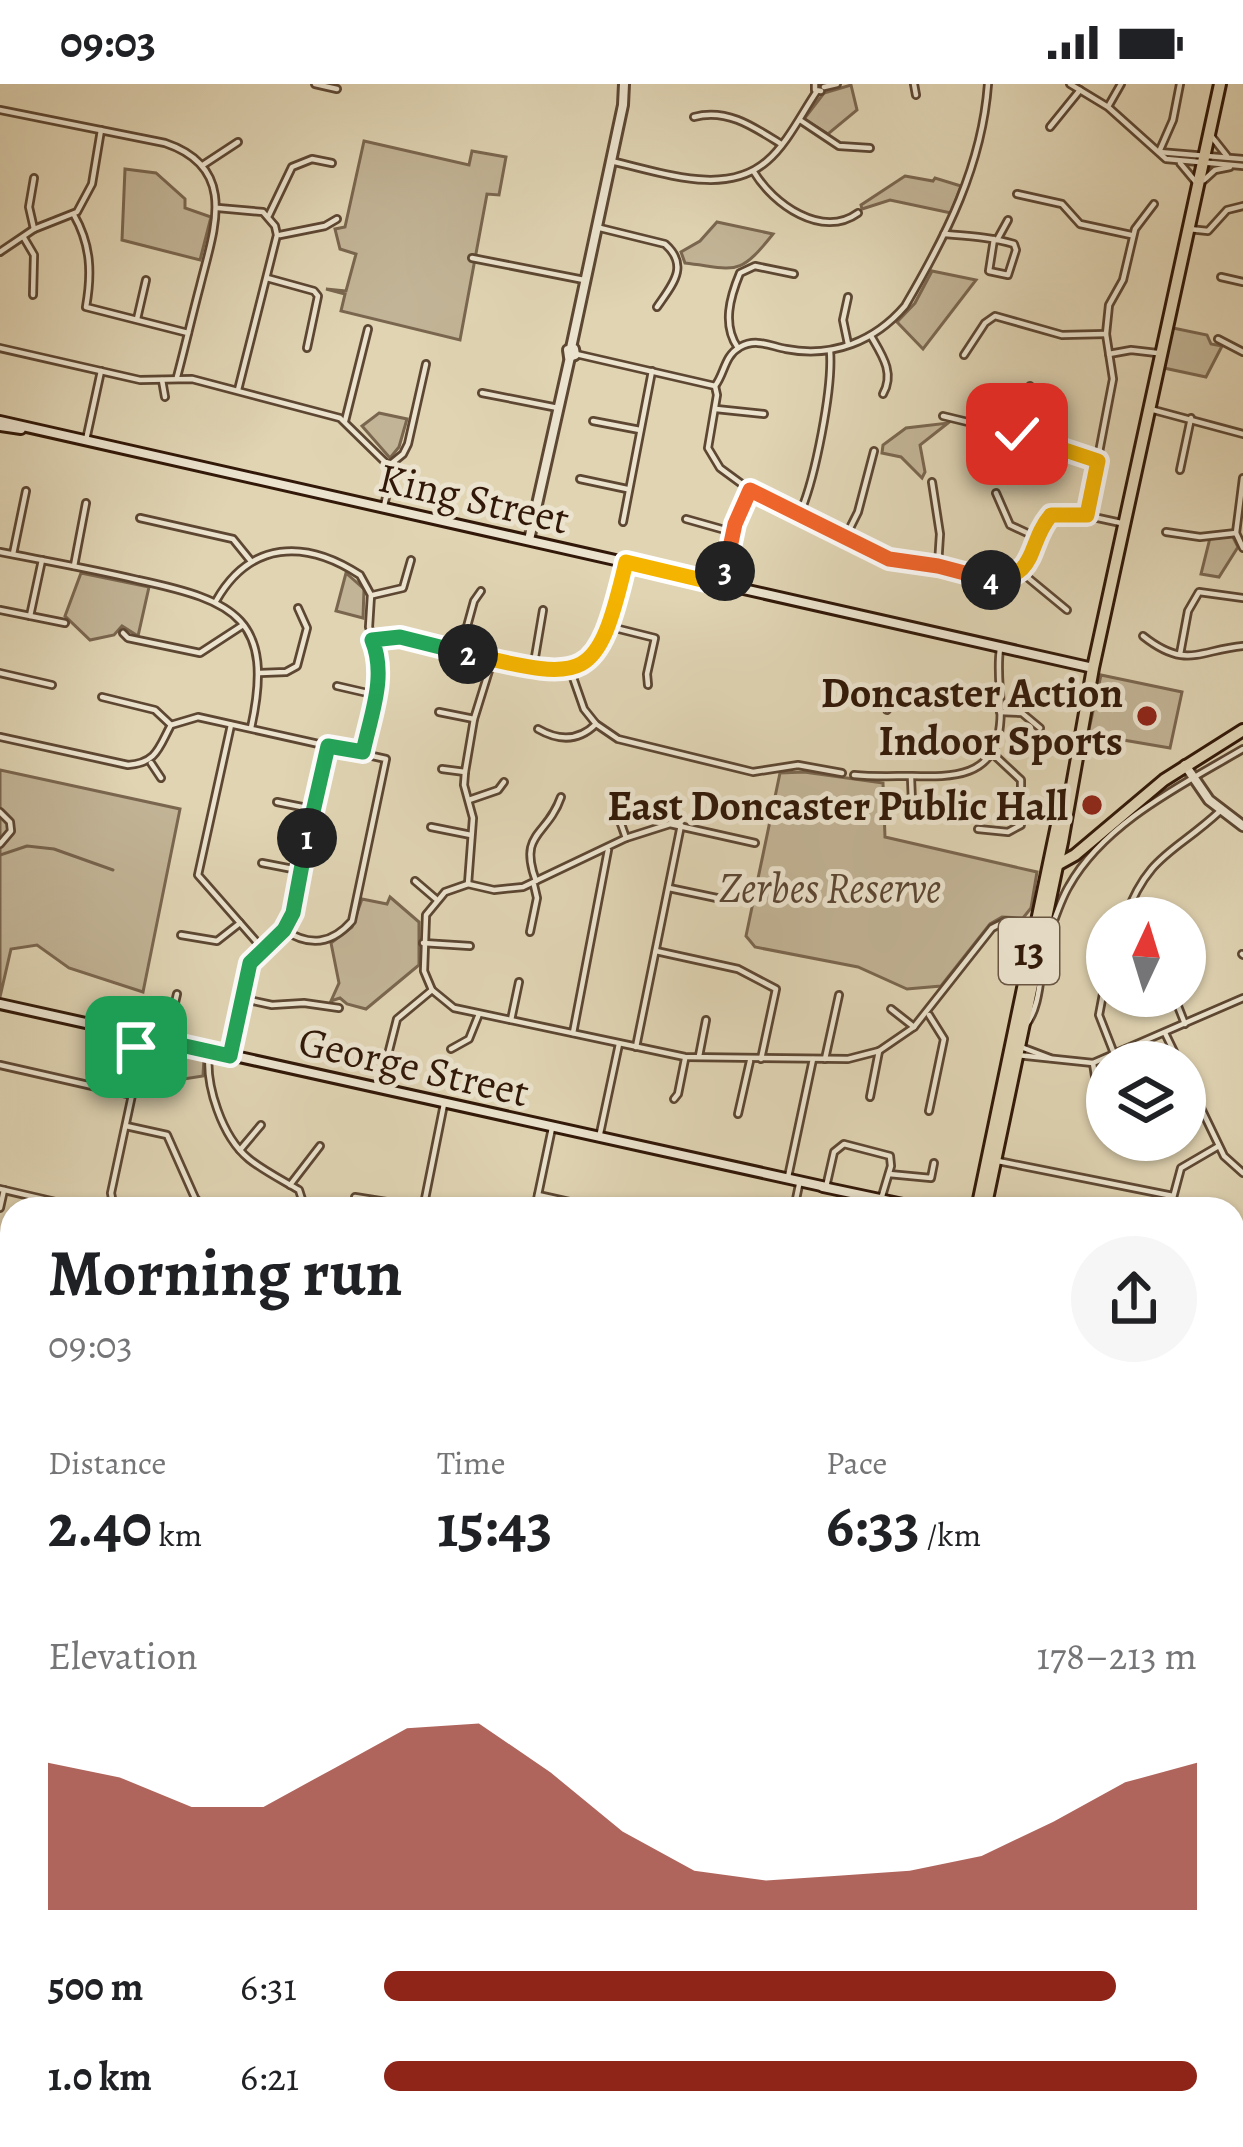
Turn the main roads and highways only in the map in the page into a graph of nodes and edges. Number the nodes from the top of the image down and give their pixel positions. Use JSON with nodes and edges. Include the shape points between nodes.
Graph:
{"nodes":[{"id":1,"x":624,"y":84,"type":"edge"},
{"id":2,"x":1220,"y":84,"type":"edge"},
{"id":3,"x":0,"y":427,"type":"edge"},
{"id":4,"x":52,"y":432,"type":"junction"},
{"id":5,"x":529,"y":540,"type":"junction"},
{"id":6,"x":1093,"y":668,"type":"junction"},
{"id":7,"x":1243,"y":730,"type":"edge"},
{"id":8,"x":1185,"y":765,"type":"junction"},
{"id":9,"x":1243,"y":826,"type":"edge"},
{"id":10,"x":1101,"y":830,"type":"junction"},
{"id":11,"x":1055,"y":849,"type":"junction"},
{"id":12,"x":1039,"y":925,"type":"junction"},
{"id":13,"x":0,"y":1004,"type":"edge"},
{"id":14,"x":1013,"y":1050,"type":"junction"},
{"id":15,"x":877,"y":1197,"type":"edge"},
{"id":16,"x":983,"y":1197,"type":"edge"}],
"edges":[{"from":1,"to":5,"type":"main road"},
{"from":2,"to":6,"type":"main road"},
{"from":3,"to":4,"type":"main road","name":"King Street"},
{"from":3,"to":4,"type":"main road","name":"King Street"},
{"from":4,"to":5,"type":"main road","name":"King Street"},
{"from":5,"to":6,"type":"main road","name":"King Street"},
{"from":6,"to":11,"type":"main road"},
{"from":7,"to":8,"type":"main road"},
{"from":8,"to":9,"type":"main road","via":[[1220,811]]},
{"from":8,"to":10,"type":"main road"},
{"from":10,"to":11,"type":"main road"},
{"from":10,"to":11,"type":"main road","via":[[1084,847]]},
{"from":11,"to":12,"type":"main road","number":"13"},
{"from":12,"to":14,"type":"main road","number":"13"},
{"from":12,"to":14,"type":"main road","number":"13"},
{"from":13,"to":15,"type":"main road","name":"George Street"},
{"from":14,"to":16,"type":"main road","number":"13"}]}
